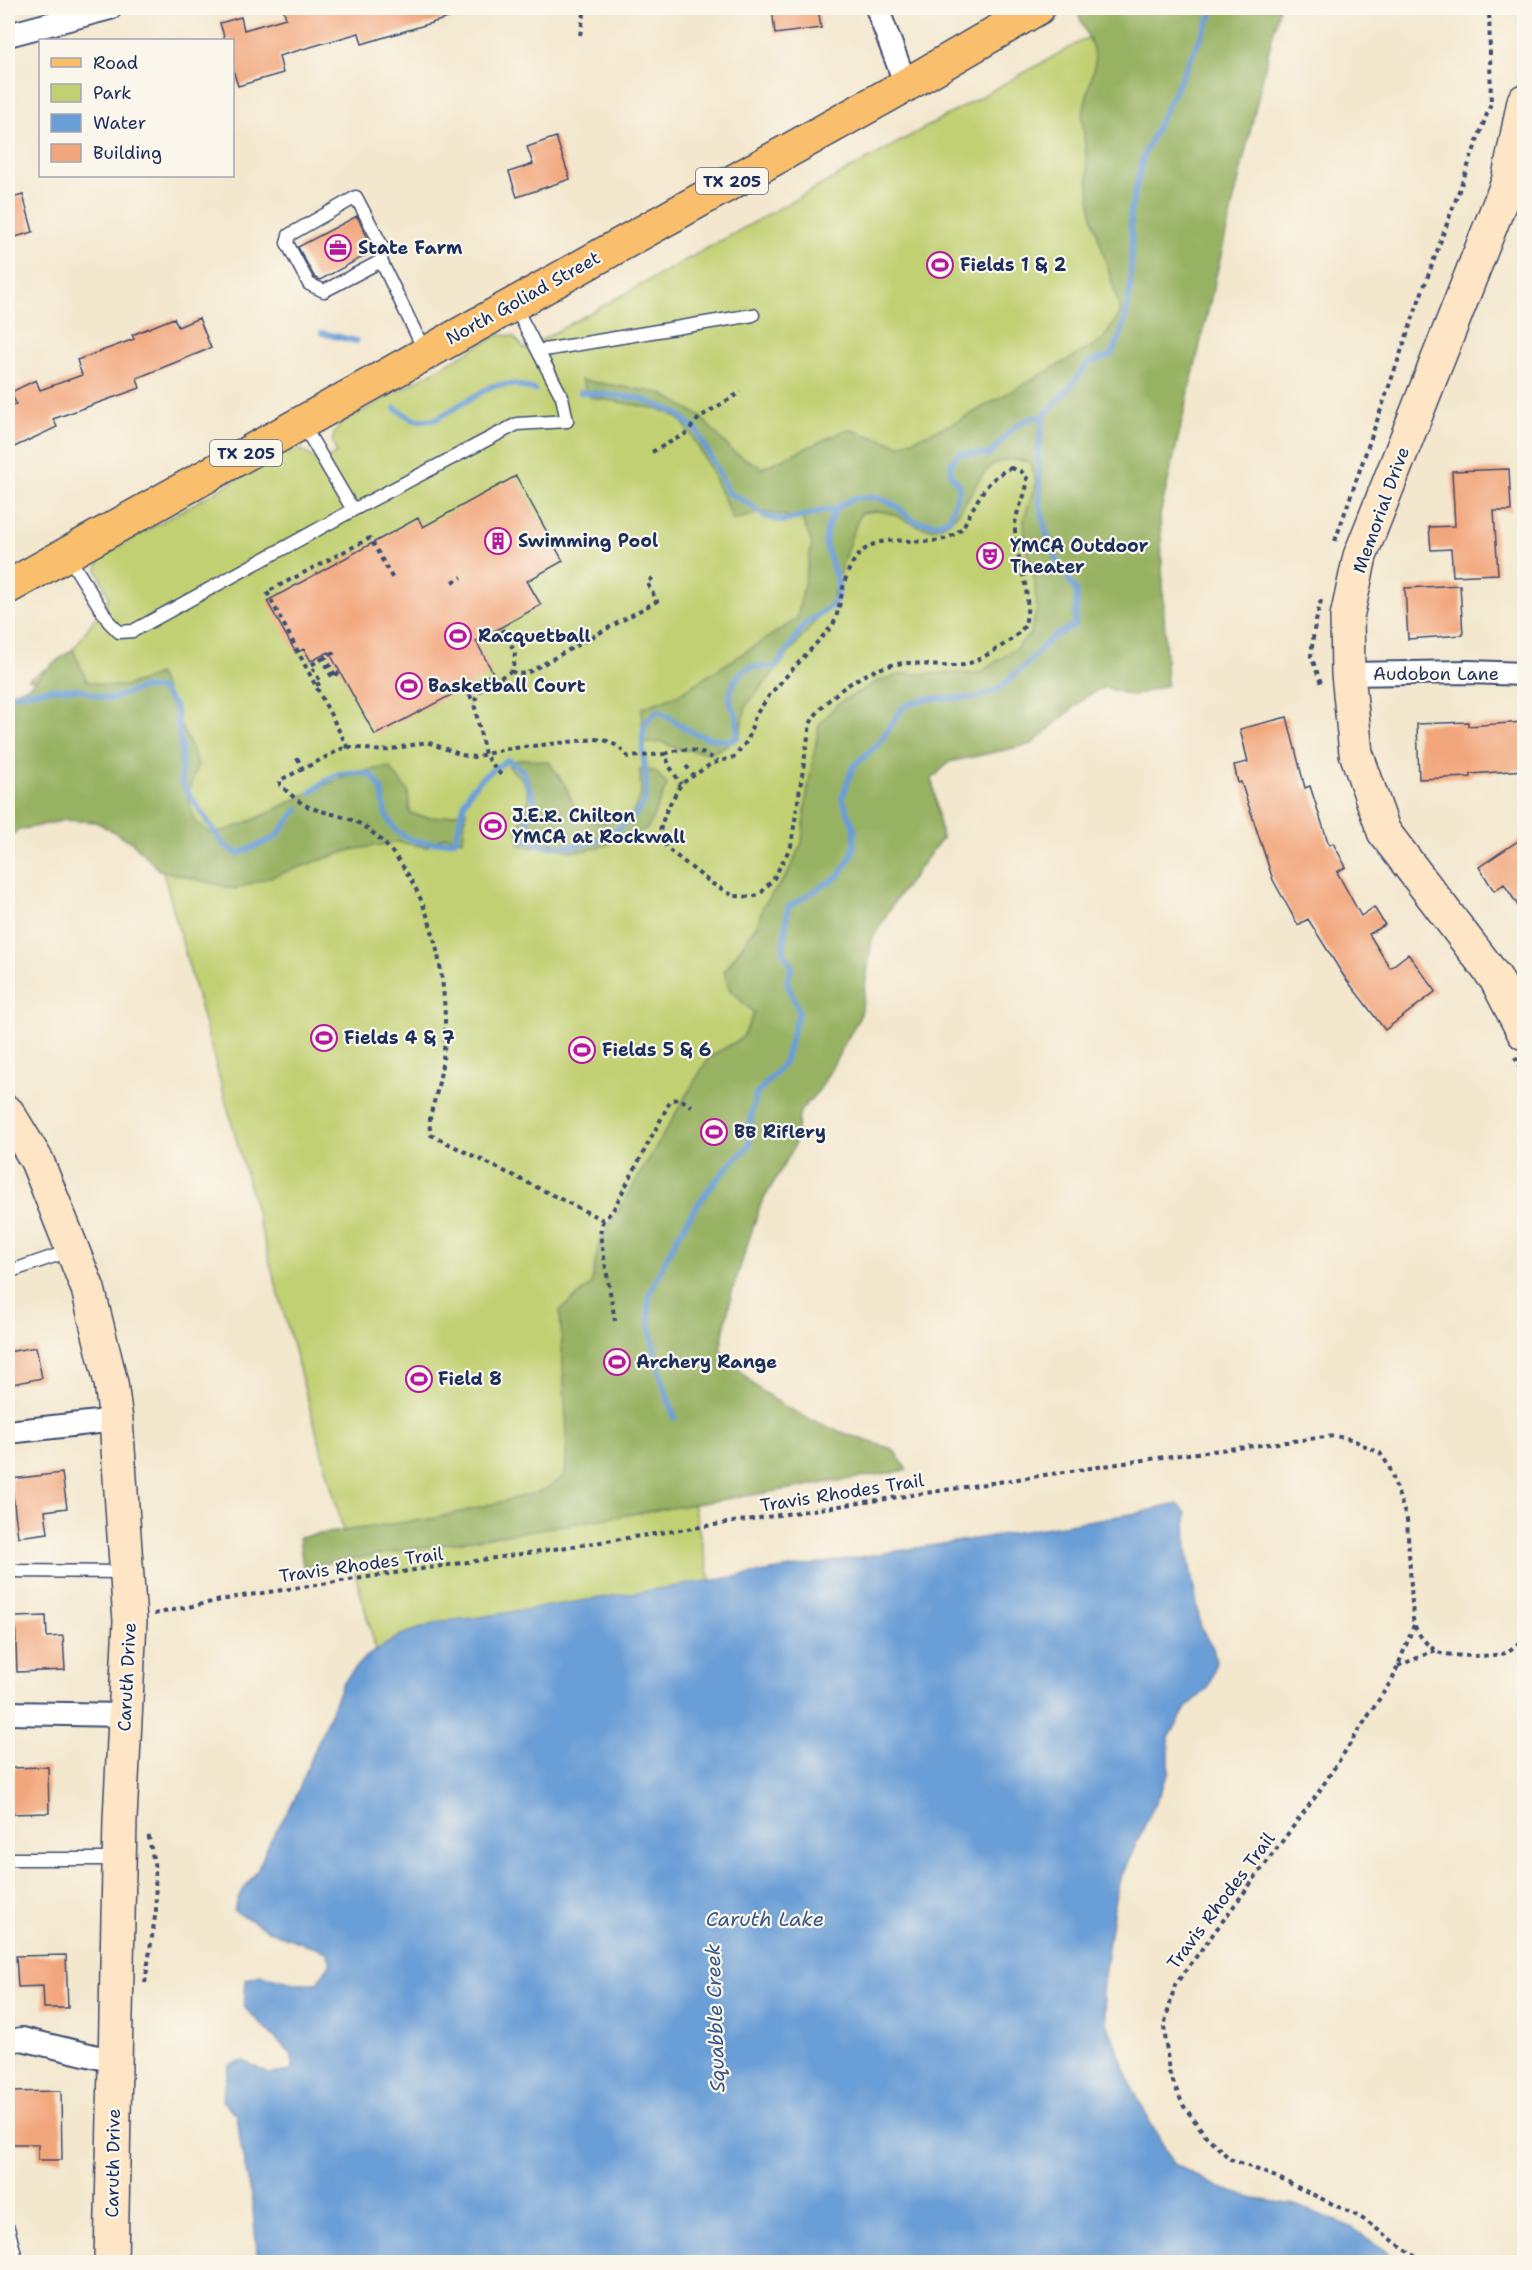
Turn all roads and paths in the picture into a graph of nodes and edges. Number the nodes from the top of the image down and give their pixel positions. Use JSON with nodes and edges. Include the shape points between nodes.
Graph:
{"nodes":[{"id":1,"x":110,"y":8,"type":"edge"},
{"id":2,"x":585,"y":8,"type":"edge"},
{"id":3,"x":877,"y":8,"type":"edge"},
{"id":4,"x":1038,"y":8,"type":"edge"},
{"id":5,"x":1489,"y":8,"type":"edge"},
{"id":6,"x":8,"y":35,"type":"edge"},
{"id":7,"x":580,"y":35,"type":"dead end"},
{"id":8,"x":906,"y":85,"type":"junction"},
{"id":9,"x":1524,"y":101,"type":"edge"},
{"id":10,"x":381,"y":261,"type":"junction"},
{"id":11,"x":514,"y":304,"type":"junction"},
{"id":12,"x":753,"y":315,"type":"dead end"},
{"id":13,"x":538,"y":351,"type":"junction"},
{"id":14,"x":426,"y":353,"type":"junction"},
{"id":15,"x":741,"y":392,"type":"dead end"},
{"id":16,"x":302,"y":422,"type":"junction"},
{"id":17,"x":652,"y":452,"type":"dead end"},
{"id":18,"x":354,"y":510,"type":"junction"},
{"id":19,"x":1333,"y":551,"type":"dead end"},
{"id":20,"x":67,"y":554,"type":"junction"},
{"id":21,"x":656,"y":575,"type":"dead end"},
{"id":22,"x":462,"y":577,"type":"dead end"},
{"id":23,"x":394,"y":581,"type":"dead end"},
{"id":24,"x":453,"y":582,"type":"dead end"},
{"id":25,"x":8,"y":587,"type":"edge"},
{"id":26,"x":1322,"y":596,"type":"dead end"},
{"id":27,"x":501,"y":627,"type":"dead end"},
{"id":28,"x":333,"y":652,"type":"dead end"},
{"id":29,"x":512,"y":670,"type":"junction"},
{"id":30,"x":340,"y":672,"type":"dead end"},
{"id":31,"x":1524,"y":674,"type":"edge"},
{"id":32,"x":335,"y":675,"type":"junction"},
{"id":33,"x":1335,"y":680,"type":"junction"},
{"id":34,"x":316,"y":686,"type":"junction"},
{"id":35,"x":465,"y":687,"type":"dead end"},
{"id":36,"x":474,"y":704,"type":"junction"},
{"id":37,"x":348,"y":747,"type":"junction"},
{"id":38,"x":665,"y":754,"type":"junction"},
{"id":39,"x":486,"y":755,"type":"junction"},
{"id":40,"x":297,"y":759,"type":"dead end"},
{"id":41,"x":718,"y":762,"type":"junction"},
{"id":42,"x":686,"y":766,"type":"dead end"},
{"id":43,"x":303,"y":769,"type":"junction"},
{"id":44,"x":501,"y":775,"type":"dead end"},
{"id":45,"x":694,"y":775,"type":"junction"},
{"id":46,"x":681,"y":784,"type":"junction"},
{"id":47,"x":1518,"y":1041,"type":"edge"},
{"id":48,"x":1524,"y":1077,"type":"edge"},
{"id":49,"x":692,"y":1106,"type":"dead end"},
{"id":50,"x":8,"y":1113,"type":"edge"},
{"id":51,"x":603,"y":1220,"type":"junction"},
{"id":52,"x":72,"y":1250,"type":"junction"},
{"id":53,"x":8,"y":1272,"type":"edge"},
{"id":54,"x":615,"y":1321,"type":"dead end"},
{"id":55,"x":116,"y":1420,"type":"junction"},
{"id":56,"x":8,"y":1432,"type":"edge"},
{"id":57,"x":8,"y":1571,"type":"edge"},
{"id":58,"x":126,"y":1572,"type":"junction"},
{"id":59,"x":130,"y":1621,"type":"junction"},
{"id":60,"x":1414,"y":1625,"type":"junction"},
{"id":61,"x":1524,"y":1639,"type":"edge"},
{"id":62,"x":1436,"y":1650,"type":"junction"},
{"id":63,"x":1398,"y":1666,"type":"junction"},
{"id":64,"x":8,"y":1713,"type":"edge"},
{"id":65,"x":125,"y":1715,"type":"junction"},
{"id":66,"x":120,"y":1858,"type":"junction"},
{"id":67,"x":8,"y":1859,"type":"edge"},
{"id":68,"x":8,"y":2041,"type":"edge"},
{"id":69,"x":114,"y":2061,"type":"junction"},
{"id":70,"x":8,"y":2228,"type":"edge"},
{"id":71,"x":17,"y":2262,"type":"edge"},
{"id":72,"x":111,"y":2262,"type":"edge"},
{"id":73,"x":1423,"y":2262,"type":"edge"}],
"edges":[{"from":1,"to":6,"type":"street"},
{"from":2,"to":7,"type":"path"},
{"from":3,"to":8,"type":"street"},
{"from":4,"to":8,"type":"main road","name":"North Goliad Street","number":"TX 205"},
{"from":5,"to":19,"type":"path","via":[[1491,103]]},
{"from":8,"to":11,"type":"main road","name":"North Goliad Street","number":"TX 205"},
{"from":9,"to":33,"type":"street","name":"Memorial Drive","via":[[1508,182],[1360,556]]},
{"from":10,"to":10,"type":"lane","via":[[383,248],[356,197],[289,235],[287,243],[309,284],[324,291]]},
{"from":10,"to":14,"type":"lane"},
{"from":11,"to":13,"type":"lane"},
{"from":11,"to":14,"type":"main road","name":"North Goliad Street","number":"TX 205"},
{"from":12,"to":13,"type":"lane"},
{"from":13,"to":18,"type":"lane","via":[[562,397],[567,422],[517,423]]},
{"from":14,"to":16,"type":"main road","name":"North Goliad Street","number":"TX 205"},
{"from":15,"to":17,"type":"path","via":[[700,417],[685,434]]},
{"from":16,"to":18,"type":"lane"},
{"from":16,"to":20,"type":"main road","name":"North Goliad Street","number":"TX 205"},
{"from":18,"to":20,"type":"lane","via":[[133,631],[119,632],[109,622]]},
{"from":20,"to":25,"type":"main road","name":"North Goliad Street","number":"TX 205"},
{"from":21,"to":29,"type":"path","via":[[647,583],[657,601],[526,673]]},
{"from":22,"to":24,"type":"path"},
{"from":23,"to":34,"type":"path","via":[[370,538],[267,592]]},
{"from":26,"to":33,"type":"path","via":[[1311,656]]},
{"from":27,"to":29,"type":"path","via":[[515,652]]},
{"from":28,"to":32,"type":"path","via":[[325,657]]},
{"from":29,"to":36,"type":"path","via":[[479,691]]},
{"from":30,"to":32,"type":"path"},
{"from":31,"to":33,"type":"street","name":"Audobon Lane","via":[[1469,672]]},
{"from":32,"to":34,"type":"path","via":[[332,677],[322,659],[312,665],[321,683]]},
{"from":33,"to":47,"type":"street","name":"Memorial Drive","via":[[1384,832],[1496,979]]},
{"from":34,"to":37,"type":"path"},
{"from":35,"to":36,"type":"path"},
{"from":36,"to":39,"type":"path"},
{"from":37,"to":39,"type":"path","via":[[382,751],[427,742],[462,755]]},
{"from":37,"to":43,"type":"path"},
{"from":38,"to":39,"type":"path","via":[[627,757],[607,740],[595,739],[506,749]]},
{"from":38,"to":41,"type":"path","via":[[692,749]]},
{"from":38,"to":46,"type":"path"},
{"from":39,"to":44,"type":"path"},
{"from":40,"to":43,"type":"path"},
{"from":41,"to":45,"type":"path"},
{"from":41,"to":46,"type":"path","via":[[734,757],[748,740],[755,716],[771,693],[833,625],[848,573],[859,554],[884,541],[940,541],[951,537],[963,528],[986,486],[1011,468],[1021,471],[1027,478],[1015,527],[1028,599],[1024,628],[1004,645],[971,663],[888,666],[832,695],[817,710],[810,724],[791,846],[762,892],[753,897],[734,896],[711,883],[662,841],[661,826],[667,808]]},
{"from":42,"to":45,"type":"path"},
{"from":43,"to":51,"type":"path","via":[[280,780],[280,785],[307,807],[338,814],[367,828],[396,855],[432,931],[443,978],[445,1034],[438,1089],[428,1122],[431,1136]]},
{"from":45,"to":46,"type":"path"},
{"from":47,"to":48,"type":"path"},
{"from":49,"to":51,"type":"path","via":[[680,1099],[671,1100],[612,1212]]},
{"from":50,"to":52,"type":"street","name":"Caruth Drive","via":[[37,1161]]},
{"from":51,"to":54,"type":"path","via":[[600,1234]]},
{"from":52,"to":53,"type":"lane"},
{"from":52,"to":55,"type":"street","name":"Caruth Drive","via":[[95,1313]]},
{"from":55,"to":56,"type":"street"},
{"from":55,"to":58,"type":"street","name":"Caruth Drive"},
{"from":57,"to":58,"type":"lane"},
{"from":58,"to":59,"type":"street","name":"Caruth Drive"},
{"from":59,"to":60,"type":"path","name":"Travis Rhodes Trail","via":[[236,1597],[1164,1457],[1334,1436],[1380,1452],[1389,1466],[1407,1520]]},
{"from":59,"to":65,"type":"street","name":"Caruth Drive"},
{"from":60,"to":62,"type":"path"},
{"from":60,"to":63,"type":"path","name":"Travis Rhodes Trail"},
{"from":61,"to":62,"type":"path","via":[[1505,1653],[1479,1657]]},
{"from":62,"to":63,"type":"path"},
{"from":63,"to":73,"type":"path","name":"Travis Rhodes Trail","via":[[1316,1796],[1176,1985],[1164,2026],[1169,2072],[1183,2105],[1206,2136],[1230,2159],[1360,2217]]},
{"from":64,"to":65,"type":"street"},
{"from":65,"to":66,"type":"street","name":"Caruth Drive"},
{"from":66,"to":67,"type":"lane"},
{"from":66,"to":69,"type":"street","name":"Caruth Drive"},
{"from":68,"to":69,"type":"street","via":[[22,2039]]},
{"from":69,"to":72,"type":"street","name":"Caruth Drive"},
{"from":70,"to":71,"type":"lane"}]}
